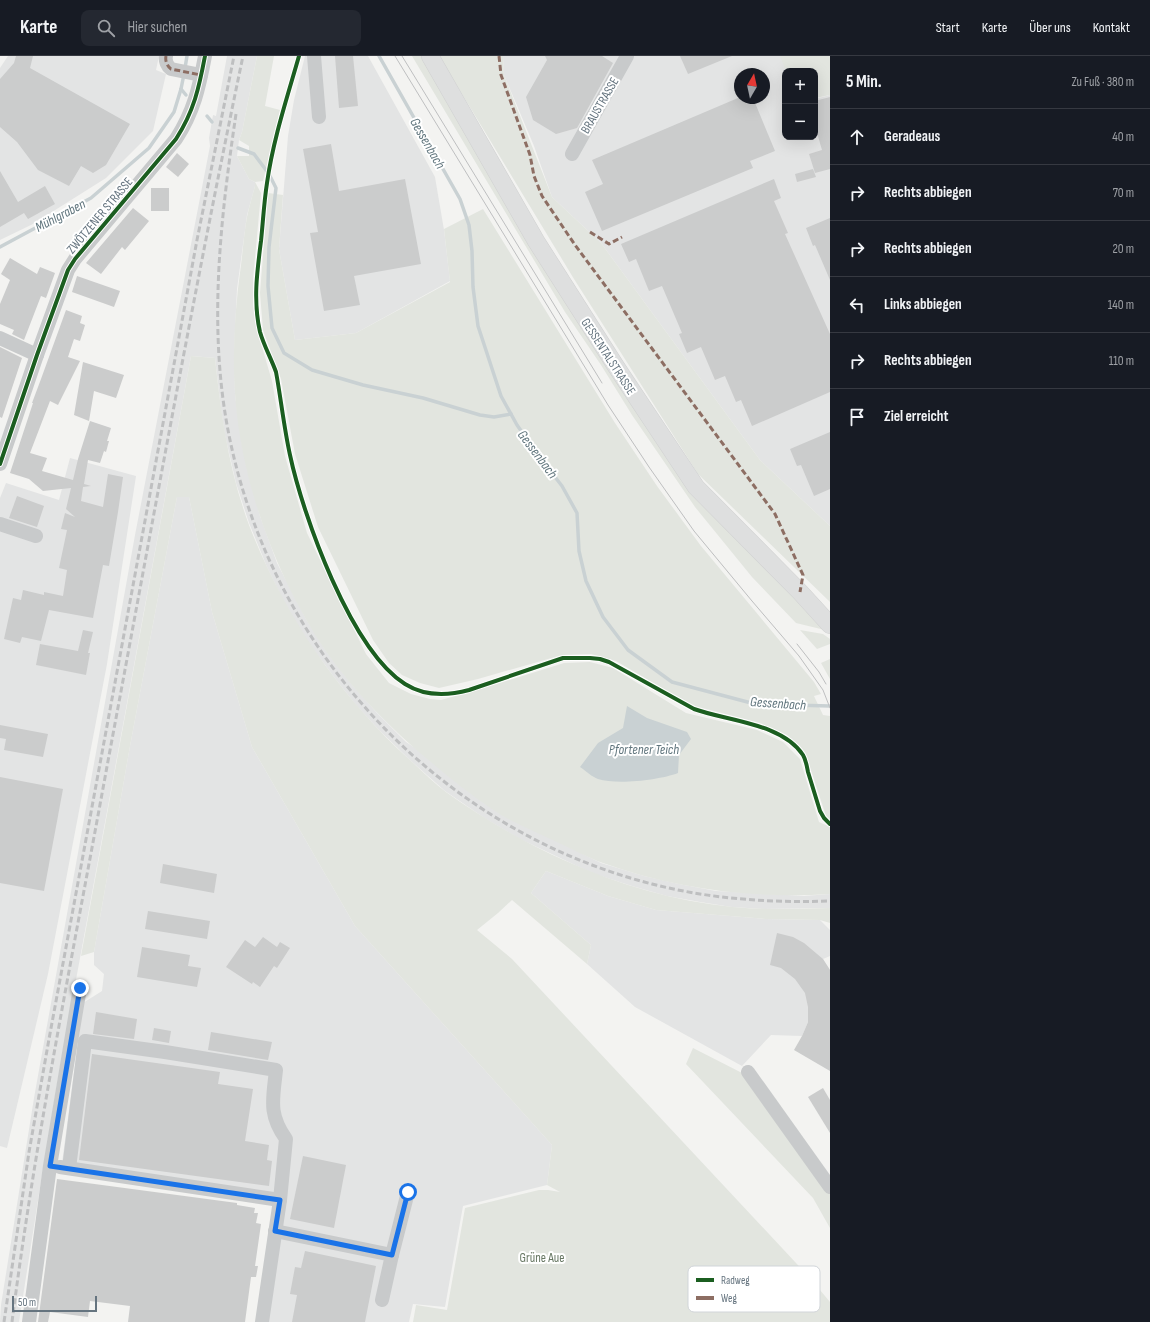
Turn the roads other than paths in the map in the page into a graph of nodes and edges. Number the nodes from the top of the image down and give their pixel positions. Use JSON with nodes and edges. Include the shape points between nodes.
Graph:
{"nodes":[{"id":1,"x":166,"y":56,"type":"edge"},
{"id":2,"x":205,"y":56,"type":"edge"},
{"id":3,"x":314,"y":56,"type":"edge"},
{"id":4,"x":430,"y":56,"type":"edge"},
{"id":5,"x":627,"y":56,"type":"edge"},
{"id":6,"x":197,"y":74,"type":"junction"},
{"id":7,"x":319,"y":117,"type":"dead end"},
{"id":8,"x":572,"y":154,"type":"dead end"},
{"id":9,"x":0,"y":338,"type":"edge"},
{"id":10,"x":37,"y":355,"type":"junction"},
{"id":11,"x":0,"y":464,"type":"edge"},
{"id":12,"x":0,"y":524,"type":"edge"},
{"id":13,"x":36,"y":536,"type":"dead end"},
{"id":14,"x":830,"y":625,"type":"edge"},
{"id":15,"x":80,"y":988,"type":"dead end"},
{"id":16,"x":748,"y":1072,"type":"dead end"},
{"id":17,"x":50,"y":1166,"type":"junction"},
{"id":18,"x":69,"y":1168,"type":"junction"},
{"id":19,"x":830,"y":1187,"type":"edge"},
{"id":20,"x":408,"y":1192,"type":"dead end"},
{"id":21,"x":280,"y":1200,"type":"junction"},
{"id":22,"x":275,"y":1231,"type":"junction"},
{"id":23,"x":392,"y":1255,"type":"junction"},
{"id":24,"x":382,"y":1300,"type":"dead end"},
{"id":25,"x":29,"y":1322,"type":"edge"},
{"id":26,"x":262,"y":1322,"type":"edge"}],
"edges":[{"from":1,"to":6,"type":"street","via":[[168,67]]},
{"from":2,"to":6,"type":"street","name":"ZWÖTZENER STRASSE"},
{"from":3,"to":7,"type":"street"},
{"from":4,"to":14,"type":"main road","name":"GESSENTALSTRASSE","via":[[536,241],[696,487]]},
{"from":5,"to":8,"type":"street","name":"BRAUSTRASSE"},
{"from":6,"to":10,"type":"street","name":"ZWÖTZENER STRASSE","via":[[192,109],[176,139],[75,258],[68,270]]},
{"from":9,"to":10,"type":"street"},
{"from":10,"to":11,"type":"street","name":"ZWÖTZENER STRASSE"},
{"from":12,"to":13,"type":"street"},
{"from":15,"to":17,"type":"street"},
{"from":16,"to":19,"type":"street"},
{"from":17,"to":18,"type":"street"},
{"from":17,"to":25,"type":"street"},
{"from":18,"to":21,"type":"street"},
{"from":18,"to":21,"type":"street","via":[[85,1041],[165,1052],[276,1070],[274,1118],[286,1139]]},
{"from":20,"to":23,"type":"street"},
{"from":21,"to":22,"type":"street"},
{"from":22,"to":23,"type":"street"},
{"from":22,"to":26,"type":"street"},
{"from":23,"to":24,"type":"street"}]}
